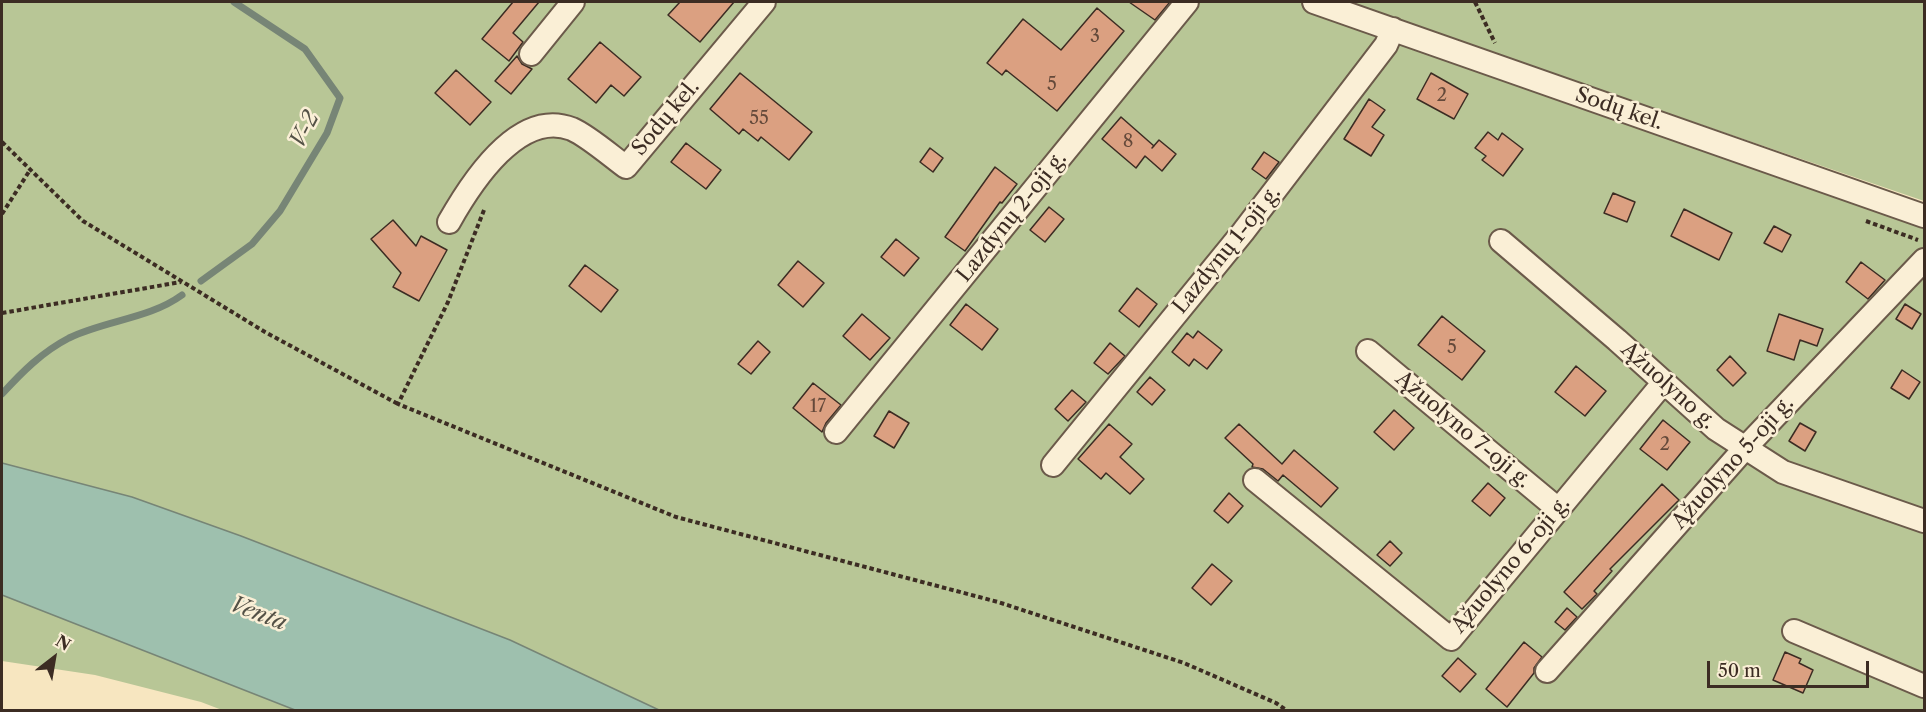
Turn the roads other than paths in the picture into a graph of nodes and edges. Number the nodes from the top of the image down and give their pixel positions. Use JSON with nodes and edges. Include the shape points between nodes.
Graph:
{"nodes":[{"id":1,"x":573,"y":2,"type":"edge"},
{"id":2,"x":764,"y":2,"type":"edge"},
{"id":3,"x":1187,"y":2,"type":"edge"},
{"id":4,"x":1314,"y":2,"type":"edge"},
{"id":5,"x":1393,"y":29,"type":"junction"},
{"id":6,"x":531,"y":54,"type":"dead end"},
{"id":7,"x":1924,"y":216,"type":"edge"},
{"id":8,"x":449,"y":222,"type":"dead end"},
{"id":9,"x":1501,"y":241,"type":"dead end"},
{"id":10,"x":1924,"y":260,"type":"edge"},
{"id":11,"x":1368,"y":351,"type":"dead end"},
{"id":12,"x":1664,"y":382,"type":"junction"},
{"id":13,"x":836,"y":432,"type":"dead end"},
{"id":14,"x":1745,"y":448,"type":"junction"},
{"id":15,"x":1053,"y":465,"type":"dead end"},
{"id":16,"x":1255,"y":480,"type":"dead end"},
{"id":17,"x":1558,"y":509,"type":"junction"},
{"id":18,"x":1924,"y":521,"type":"edge"},
{"id":19,"x":1794,"y":631,"type":"dead end"},
{"id":20,"x":1547,"y":671,"type":"dead end"},
{"id":21,"x":1924,"y":686,"type":"edge"}],
"edges":[{"from":1,"to":6,"type":"street"},
{"from":2,"to":8,"type":"street","name":"Sodų kel.","via":[[626,167],[574,130],[553,124],[532,129],[511,143],[482,172]]},
{"from":3,"to":13,"type":"street","name":"Lazdynų 2-oji g."},
{"from":4,"to":5,"type":"street","name":"Sodų kel."},
{"from":5,"to":7,"type":"street","name":"Sodų kel."},
{"from":5,"to":15,"type":"street","name":"Lazdynų 1-oji g.","via":[[1386,45],[1243,232]]},
{"from":9,"to":12,"type":"street","name":"Ąžuolyno g."},
{"from":10,"to":14,"type":"street","name":"Ąžuolyno 5-oji g."},
{"from":11,"to":17,"type":"street","name":"Ąžuolyno 7-oji g."},
{"from":12,"to":14,"type":"street","name":"Ąžuolyno g.","via":[[1716,429]]},
{"from":12,"to":17,"type":"street","name":"Ąžuolyno 6-oji g."},
{"from":14,"to":18,"type":"street","name":"Ąžuolyno g.","via":[[1783,472]]},
{"from":14,"to":20,"type":"street","name":"Ąžuolyno 5-oji g."},
{"from":16,"to":17,"type":"street","name":"Ąžuolyno 6-oji g.","via":[[1451,639]]},
{"from":19,"to":21,"type":"street"}]}
